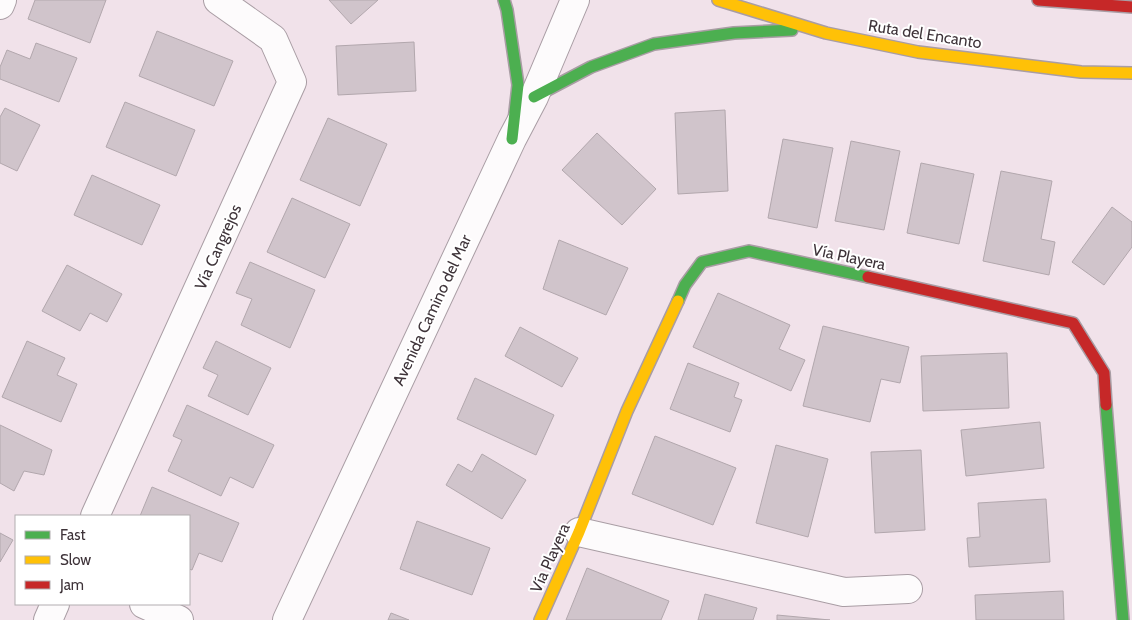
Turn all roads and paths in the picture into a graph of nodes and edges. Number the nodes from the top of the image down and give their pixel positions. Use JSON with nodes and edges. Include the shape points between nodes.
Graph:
{"nodes":[{"id":1,"x":2,"y":0,"type":"edge"},
{"id":2,"x":218,"y":0,"type":"edge"},
{"id":3,"x":504,"y":0,"type":"edge"},
{"id":4,"x":575,"y":0,"type":"edge"},
{"id":5,"x":718,"y":0,"type":"edge"},
{"id":6,"x":1038,"y":0,"type":"edge"},
{"id":7,"x":0,"y":5,"type":"edge"},
{"id":8,"x":1132,"y":7,"type":"edge"},
{"id":9,"x":813,"y":29,"type":"junction"},
{"id":10,"x":1132,"y":73,"type":"edge"},
{"id":11,"x":534,"y":98,"type":"junction"},
{"id":12,"x":512,"y":139,"type":"junction"},
{"id":13,"x":95,"y":515,"type":"edge"},
{"id":14,"x":579,"y":532,"type":"junction"},
{"id":15,"x":908,"y":589,"type":"dead end"},
{"id":16,"x":55,"y":605,"type":"edge"},
{"id":17,"x":146,"y":605,"type":"edge"},
{"id":18,"x":48,"y":620,"type":"edge"},
{"id":19,"x":179,"y":620,"type":"edge"},
{"id":20,"x":287,"y":620,"type":"edge"},
{"id":21,"x":540,"y":620,"type":"edge"},
{"id":22,"x":1123,"y":620,"type":"edge"}],
"edges":[{"from":1,"to":7,"type":"street"},
{"from":2,"to":13,"type":"street","name":"Vía Cangrejos","via":[[273,39],[292,82]]},
{"from":3,"to":12,"type":"street","via":[[518,85]]},
{"from":4,"to":11,"type":"street","name":"Avenida Camino del Mar"},
{"from":5,"to":9,"type":"street","name":"Ruta del Encanto"},
{"from":6,"to":8,"type":"street"},
{"from":9,"to":10,"type":"street","name":"Ruta del Encanto","via":[[918,52],[1081,72]]},
{"from":9,"to":11,"type":"street","via":[[734,33],[654,44],[591,67]]},
{"from":11,"to":12,"type":"street","name":"Avenida Camino del Mar"},
{"from":12,"to":20,"type":"street","name":"Avenida Camino del Mar"},
{"from":14,"to":15,"type":"street","via":[[844,592]]},
{"from":14,"to":21,"type":"street","name":"Vía Playera"},
{"from":14,"to":22,"type":"street","name":"Vía Playera","via":[[627,411],[685,285],[702,262],[749,251],[1073,323],[1104,373]]},
{"from":16,"to":18,"type":"street"},
{"from":17,"to":19,"type":"street"}]}
